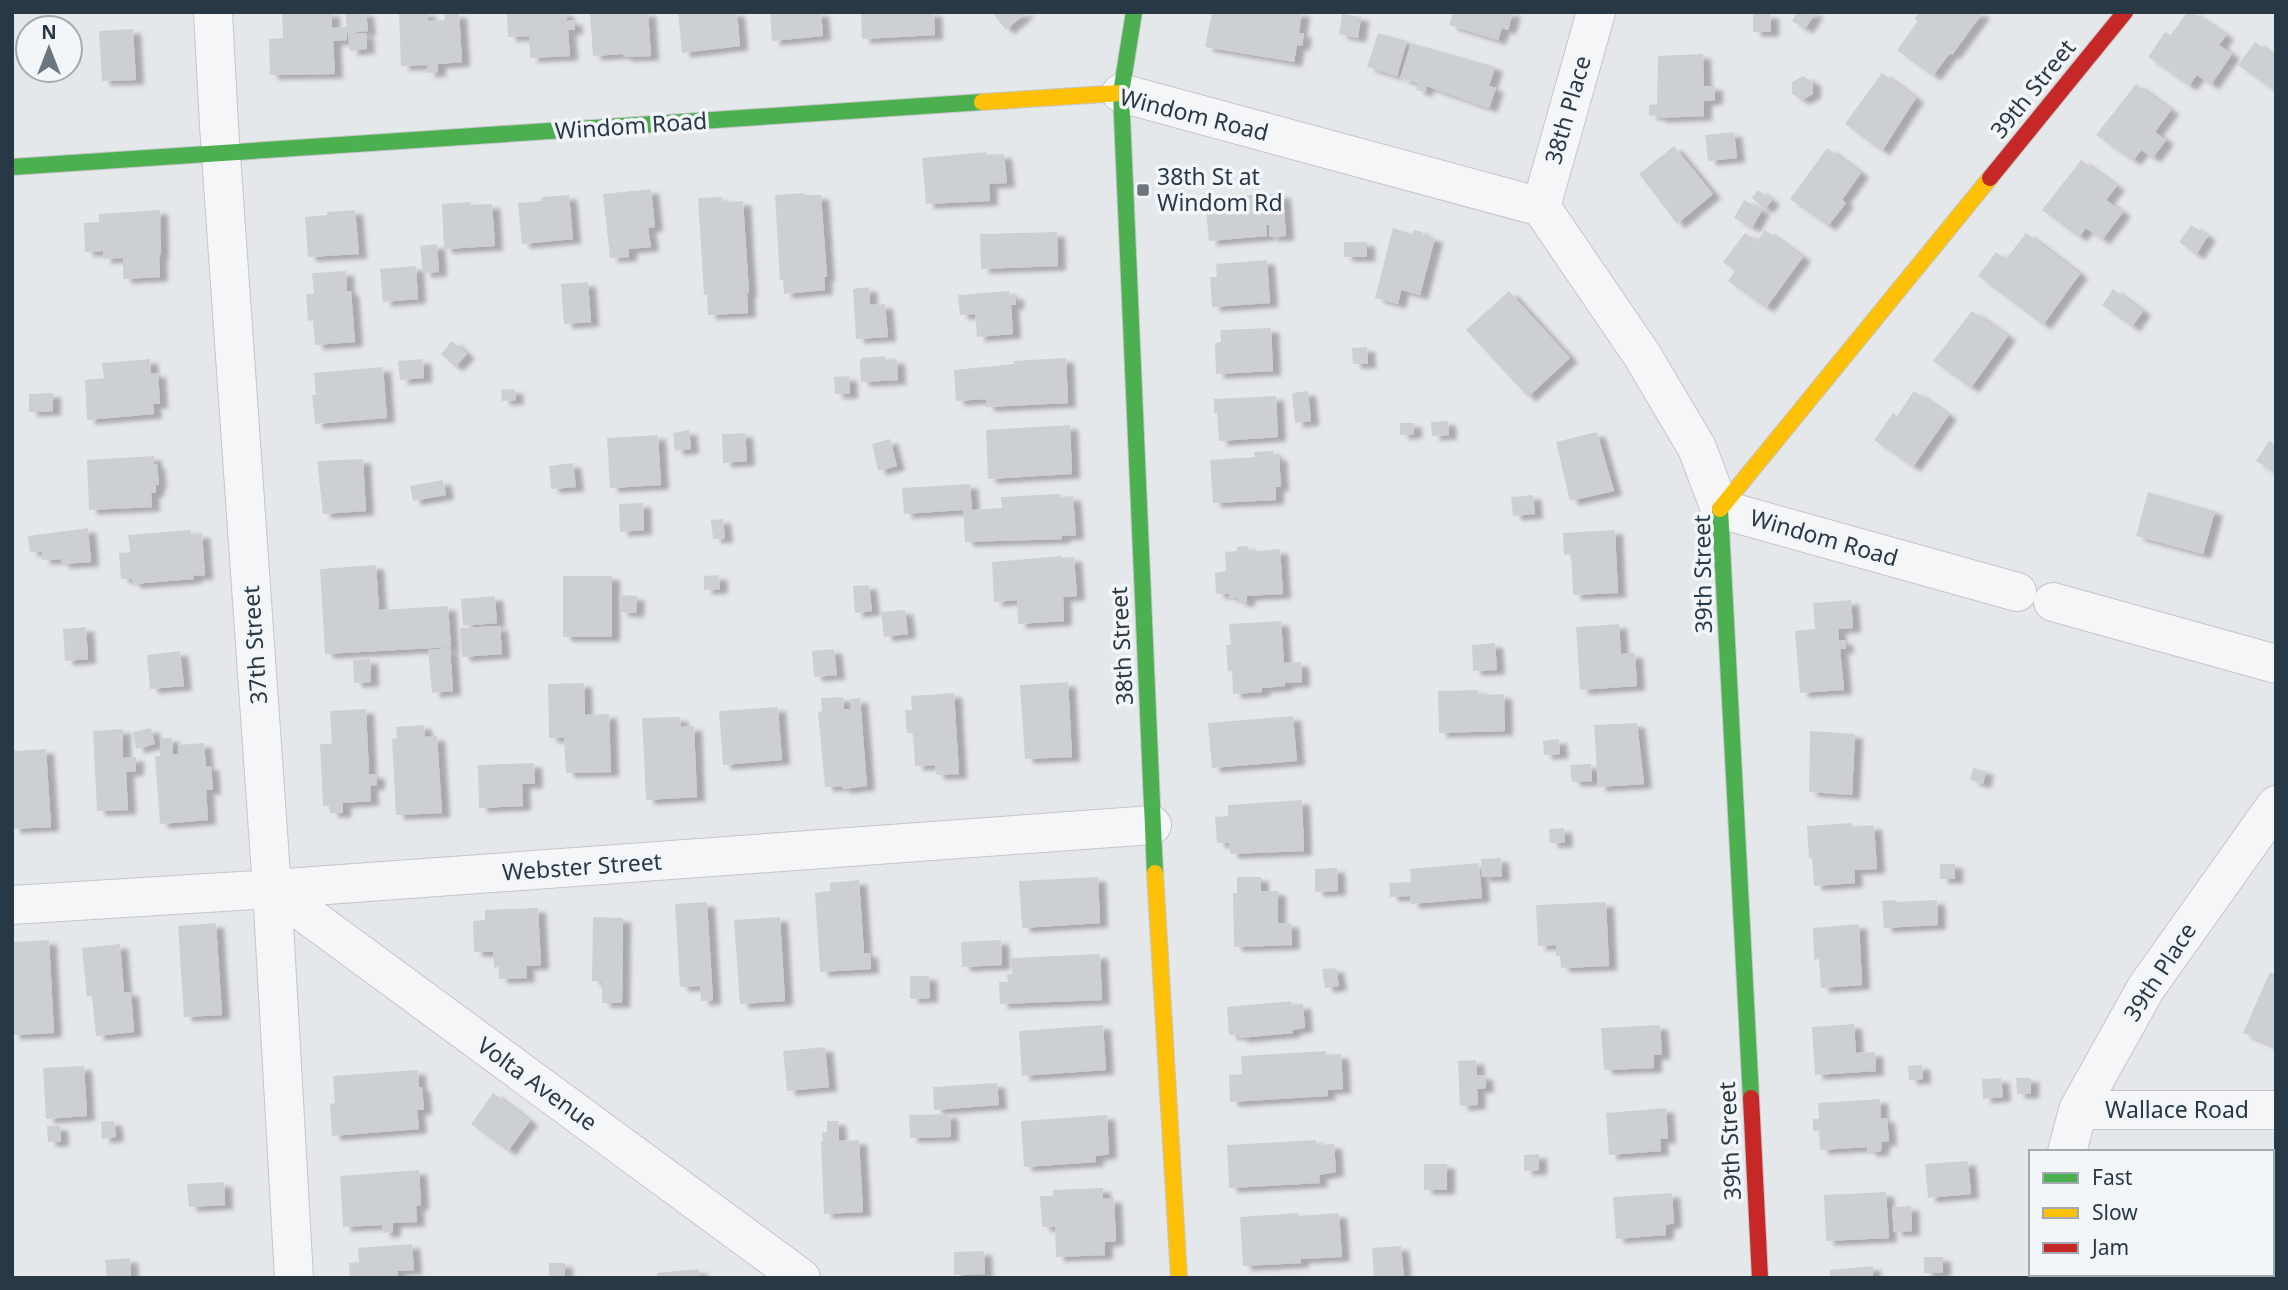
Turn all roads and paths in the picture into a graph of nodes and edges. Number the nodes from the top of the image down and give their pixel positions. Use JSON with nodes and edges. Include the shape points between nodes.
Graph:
{"nodes":[{"id":1,"x":213,"y":12,"type":"edge"},
{"id":2,"x":1134,"y":12,"type":"edge"},
{"id":3,"x":1595,"y":12,"type":"edge"},
{"id":4,"x":2125,"y":12,"type":"edge"},
{"id":5,"x":1121,"y":93,"type":"junction"},
{"id":6,"x":221,"y":153,"type":"junction"},
{"id":7,"x":12,"y":167,"type":"edge"},
{"id":8,"x":1541,"y":207,"type":"junction"},
{"id":9,"x":1720,"y":509,"type":"junction"},
{"id":10,"x":2017,"y":592,"type":"dead end"},
{"id":11,"x":2053,"y":602,"type":"dead end"},
{"id":12,"x":2276,"y":664,"type":"edge"},
{"id":13,"x":2276,"y":805,"type":"edge"},
{"id":14,"x":1152,"y":825,"type":"junction"},
{"id":15,"x":272,"y":890,"type":"junction"},
{"id":16,"x":12,"y":905,"type":"edge"},
{"id":17,"x":2078,"y":1110,"type":"junction"},
{"id":18,"x":2276,"y":1110,"type":"edge"},
{"id":19,"x":2068,"y":1150,"type":"edge"},
{"id":20,"x":294,"y":1278,"type":"edge"},
{"id":21,"x":801,"y":1278,"type":"edge"},
{"id":22,"x":1179,"y":1278,"type":"edge"},
{"id":23,"x":1760,"y":1278,"type":"edge"}],
"edges":[{"from":1,"to":6,"type":"street","name":"37th Street"},
{"from":2,"to":5,"type":"street","name":"38th Street"},
{"from":3,"to":8,"type":"street","name":"38th Place"},
{"from":4,"to":9,"type":"street","name":"39th Street"},
{"from":5,"to":6,"type":"street","name":"Windom Road"},
{"from":5,"to":8,"type":"street","name":"Windom Road"},
{"from":5,"to":14,"type":"street","name":"38th Street"},
{"from":6,"to":7,"type":"street","name":"Windom Road"},
{"from":6,"to":15,"type":"street","name":"37th Street"},
{"from":8,"to":9,"type":"street","name":"Windom Road","via":[[1642,355],[1697,448]]},
{"from":9,"to":10,"type":"street","name":"Windom Road"},
{"from":9,"to":23,"type":"street","name":"39th Street"},
{"from":11,"to":12,"type":"street"},
{"from":13,"to":17,"type":"street","name":"39th Place","via":[[2146,988]]},
{"from":14,"to":15,"type":"street","name":"Webster Street"},
{"from":14,"to":22,"type":"street","name":"38th Street"},
{"from":15,"to":16,"type":"street","name":"Webster Street"},
{"from":15,"to":20,"type":"street","name":"37th Street"},
{"from":15,"to":21,"type":"street","name":"Volta Avenue"},
{"from":17,"to":18,"type":"street","name":"Wallace Road"},
{"from":17,"to":19,"type":"street","name":"39th Place"}]}
